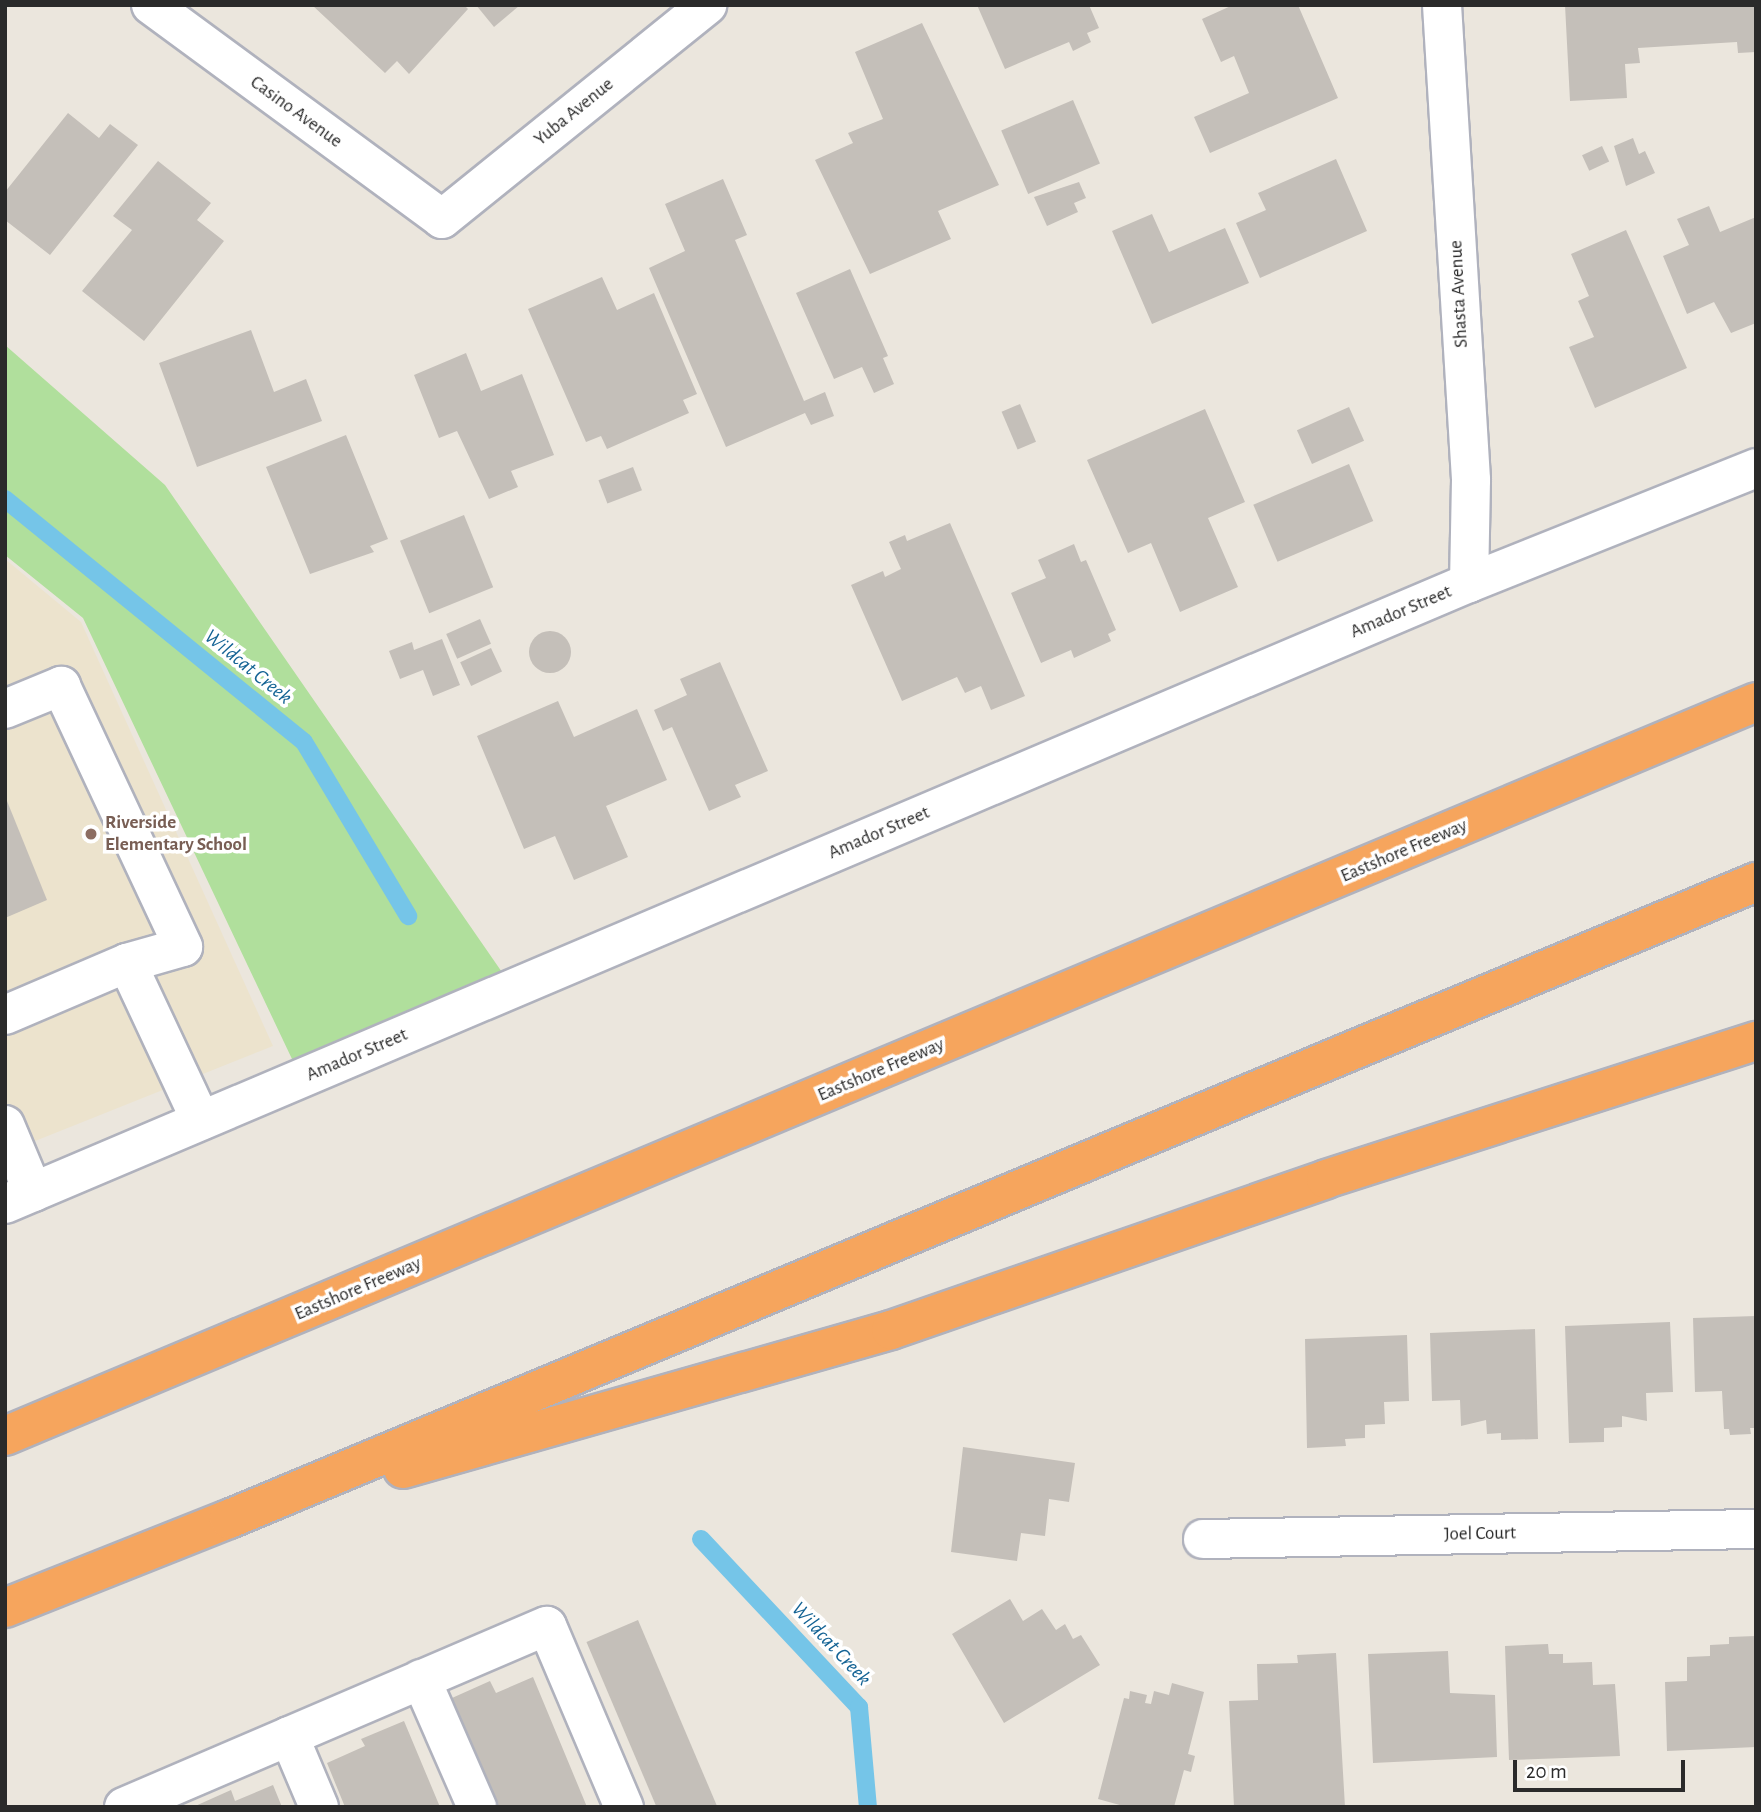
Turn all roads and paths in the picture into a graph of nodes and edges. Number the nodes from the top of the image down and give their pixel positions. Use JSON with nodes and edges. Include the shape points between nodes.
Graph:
{"nodes":[{"id":1,"x":151,"y":5,"type":"edge"},
{"id":2,"x":706,"y":5,"type":"edge"},
{"id":3,"x":1442,"y":5,"type":"edge"},
{"id":4,"x":442,"y":219,"type":"joint"},
{"id":5,"x":1756,"y":468,"type":"edge"},
{"id":6,"x":1469,"y":583,"type":"junction"},
{"id":7,"x":1756,"y":702,"type":"edge"},
{"id":8,"x":5,"y":709,"type":"edge"},
{"id":9,"x":1756,"y":882,"type":"edge"},
{"id":10,"x":127,"y":963,"type":"junction"},
{"id":11,"x":5,"y":1015,"type":"edge"},
{"id":12,"x":1756,"y":1041,"type":"edge"},
{"id":13,"x":201,"y":1121,"type":"junction"},
{"id":14,"x":5,"y":1125,"type":"edge"},
{"id":15,"x":19,"y":1198,"type":"edge"},
{"id":16,"x":5,"y":1436,"type":"edge"},
{"id":17,"x":229,"y":1519,"type":"junction"},
{"id":18,"x":1756,"y":1529,"type":"edge"},
{"id":19,"x":1203,"y":1539,"type":"dead end"},
{"id":20,"x":5,"y":1608,"type":"edge"},
{"id":21,"x":421,"y":1679,"type":"junction"},
{"id":22,"x":289,"y":1736,"type":"junction"},
{"id":23,"x":166,"y":1799,"type":"edge"},
{"id":24,"x":124,"y":1807,"type":"edge"},
{"id":25,"x":319,"y":1807,"type":"edge"},
{"id":26,"x":477,"y":1807,"type":"edge"},
{"id":27,"x":624,"y":1807,"type":"edge"}],
"edges":[{"from":1,"to":4,"type":"street","name":"Casino Avenue"},
{"from":2,"to":4,"type":"street","name":"Yuba Avenue"},
{"from":3,"to":6,"type":"street","name":"Shasta Avenue","via":[[1471,480]]},
{"from":5,"to":6,"type":"street","name":"Amador Street"},
{"from":6,"to":13,"type":"street","name":"Amador Street"},
{"from":7,"to":16,"type":"highway","name":"Eastshore Freeway"},
{"from":8,"to":10,"type":"street","via":[[61,686],[183,947]]},
{"from":9,"to":17,"type":"highway"},
{"from":10,"to":11,"type":"street"},
{"from":10,"to":13,"type":"street"},
{"from":12,"to":17,"type":"highway","via":[[1326,1179],[891,1330]]},
{"from":13,"to":15,"type":"street","name":"Amador Street"},
{"from":14,"to":15,"type":"street"},
{"from":17,"to":20,"type":"highway"},
{"from":18,"to":19,"type":"street","name":"Joel Court"},
{"from":21,"to":22,"type":"street"},
{"from":21,"to":26,"type":"street"},
{"from":21,"to":27,"type":"street","via":[[547,1626]]},
{"from":22,"to":23,"type":"street"},
{"from":22,"to":25,"type":"street"},
{"from":23,"to":24,"type":"street"}]}
